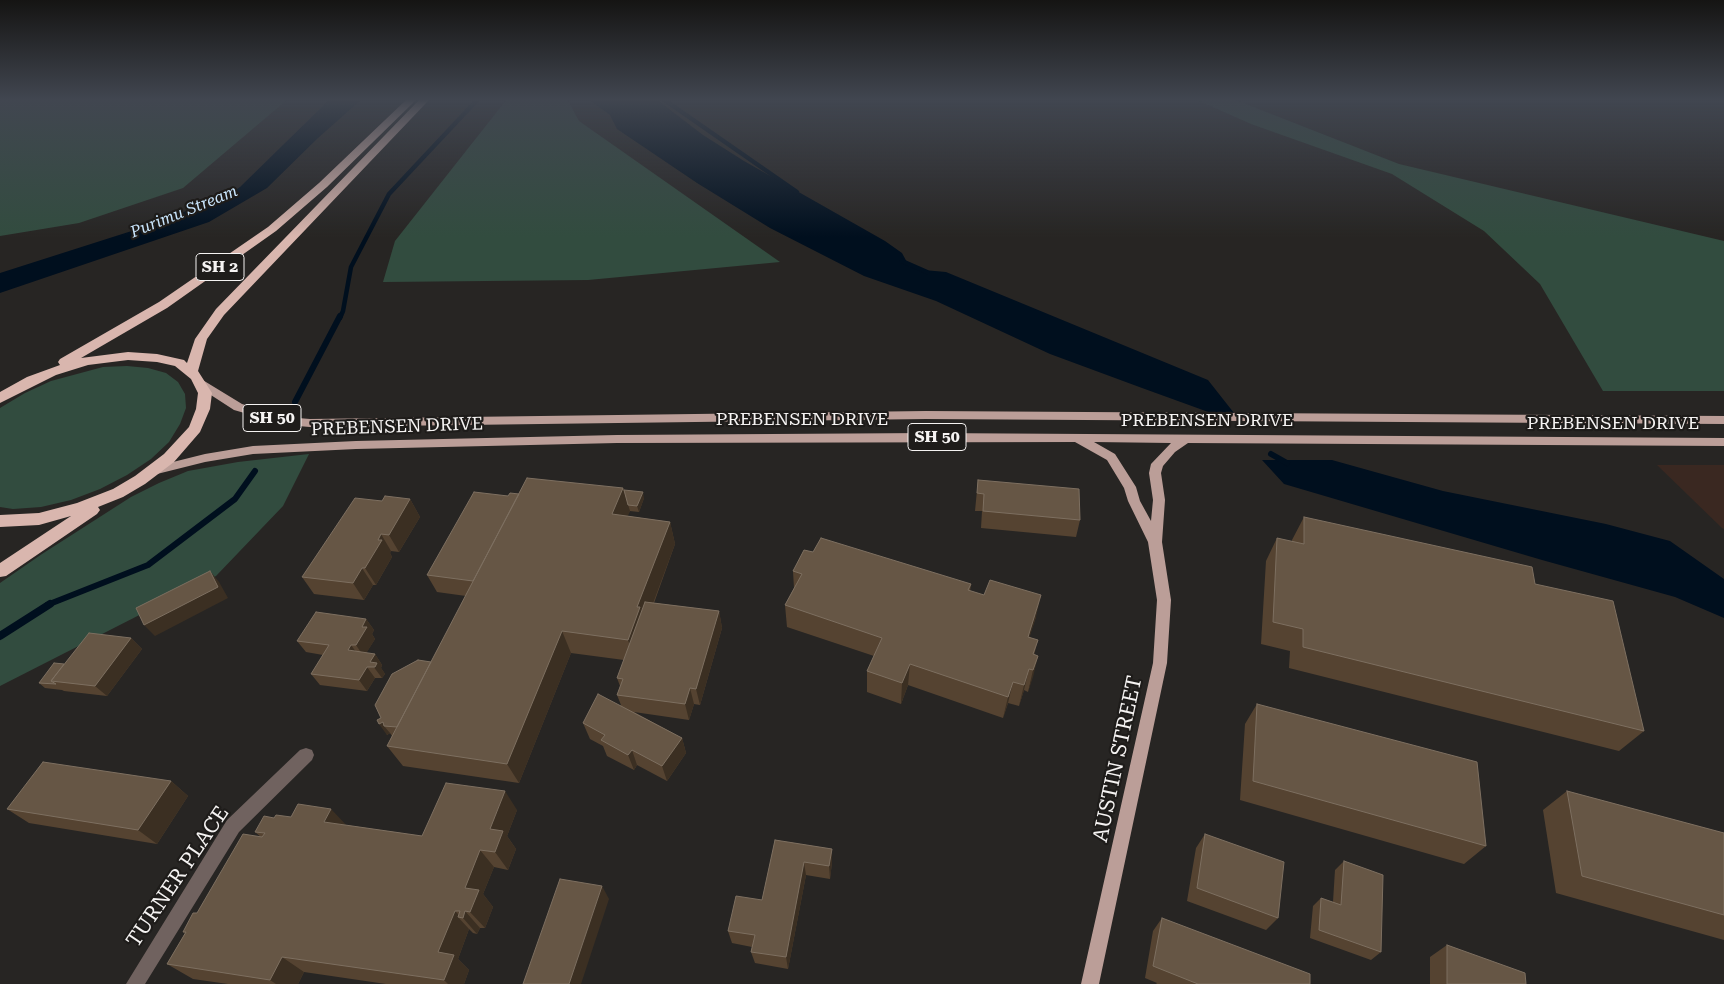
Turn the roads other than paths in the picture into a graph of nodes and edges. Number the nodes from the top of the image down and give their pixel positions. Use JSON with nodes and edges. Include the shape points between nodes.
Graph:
{"nodes":[{"id":1,"x":365,"y":145,"type":"edge"},
{"id":2,"x":382,"y":145,"type":"edge"},
{"id":3,"x":191,"y":372,"type":"junction"},
{"id":4,"x":39,"y":376,"type":"junction"},
{"id":5,"x":201,"y":383,"type":"junction"},
{"id":6,"x":0,"y":398,"type":"edge"},
{"id":7,"x":1724,"y":420,"type":"edge"},
{"id":8,"x":1076,"y":438,"type":"junction"},
{"id":9,"x":1186,"y":438,"type":"junction"},
{"id":10,"x":1724,"y":442,"type":"edge"},
{"id":11,"x":153,"y":471,"type":"junction"},
{"id":12,"x":118,"y":493,"type":"junction"},
{"id":13,"x":0,"y":521,"type":"edge"},
{"id":14,"x":1155,"y":542,"type":"junction"},
{"id":15,"x":0,"y":571,"type":"edge"},
{"id":16,"x":306,"y":755,"type":"dead end"},
{"id":17,"x":135,"y":984,"type":"edge"},
{"id":18,"x":1090,"y":984,"type":"edge"}],
"edges":[{"from":1,"to":4,"type":"highway","number":"SH 2","via":[[272,229],[241,252],[163,305]]},
{"from":2,"to":3,"type":"highway","number":"SH 2","via":[[220,312],[201,339]]},
{"from":3,"to":4,"type":"highway","via":[[170,360],[128,356],[87,362]]},
{"from":3,"to":5,"type":"highway"},
{"from":4,"to":6,"type":"highway","number":"SH 2"},
{"from":5,"to":7,"type":"main road","name":"PREBENSEN DRIVE","number":"SH 50","via":[[238,407],[286,421],[310,424],[966,415]]},
{"from":5,"to":11,"type":"highway","via":[[204,403],[195,429]]},
{"from":8,"to":9,"type":"main road","name":"PREBENSEN DRIVE","number":"SH 50"},
{"from":8,"to":11,"type":"main road","name":"PREBENSEN DRIVE","number":"SH 50","via":[[627,439],[356,445],[234,453]]},
{"from":8,"to":14,"type":"main road","name":"AUSTIN STREET","via":[[1111,457],[1130,487]]},
{"from":9,"to":10,"type":"main road","name":"PREBENSEN DRIVE","number":"SH 50"},
{"from":9,"to":14,"type":"main road","name":"AUSTIN STREET","via":[[1157,464],[1155,473],[1160,500]]},
{"from":11,"to":12,"type":"highway"},
{"from":12,"to":13,"type":"highway","via":[[39,519]]},
{"from":12,"to":15,"type":"highway"},
{"from":14,"to":18,"type":"main road","name":"AUSTIN STREET","via":[[1164,600],[1160,663]]},
{"from":16,"to":17,"type":"street","name":"TURNER PLACE","via":[[234,826]]}]}
